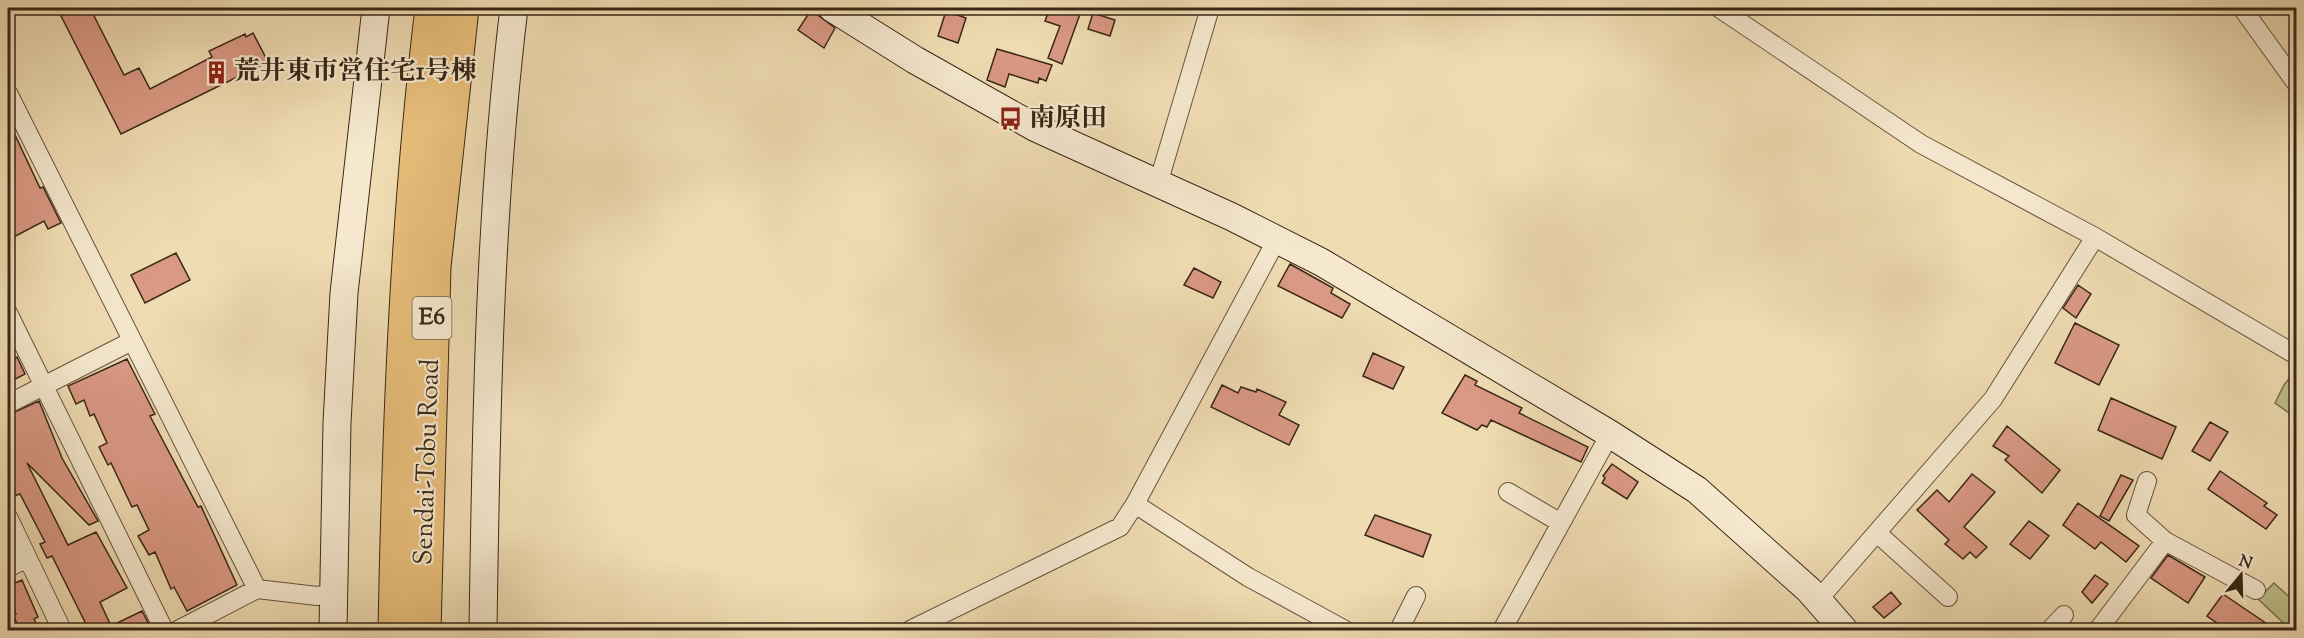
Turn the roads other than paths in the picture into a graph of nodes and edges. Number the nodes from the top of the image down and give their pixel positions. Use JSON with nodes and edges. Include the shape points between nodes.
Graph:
{"nodes":[{"id":1,"x":376,"y":8,"type":"edge"},
{"id":2,"x":432,"y":8,"type":"edge"},
{"id":3,"x":462,"y":8,"type":"edge"},
{"id":4,"x":514,"y":8,"type":"edge"},
{"id":5,"x":832,"y":8,"type":"edge"},
{"id":6,"x":1210,"y":8,"type":"edge"},
{"id":7,"x":1719,"y":8,"type":"edge"},
{"id":8,"x":2242,"y":8,"type":"edge"},
{"id":9,"x":2296,"y":83,"type":"edge"},
{"id":10,"x":8,"y":93,"type":"edge"},
{"id":11,"x":1158,"y":184,"type":"junction"},
{"id":12,"x":2096,"y":237,"type":"junction"},
{"id":13,"x":1277,"y":239,"type":"junction"},
{"id":14,"x":8,"y":313,"type":"edge"},
{"id":15,"x":132,"y":341,"type":"junction"},
{"id":16,"x":2296,"y":356,"type":"edge"},
{"id":17,"x":45,"y":385,"type":"junction"},
{"id":18,"x":8,"y":404,"type":"edge"},
{"id":19,"x":1610,"y":434,"type":"junction"},
{"id":20,"x":2147,"y":481,"type":"dead end"},
{"id":21,"x":1508,"y":492,"type":"dead end"},
{"id":22,"x":1136,"y":504,"type":"junction"},
{"id":23,"x":8,"y":517,"type":"edge"},
{"id":24,"x":1561,"y":524,"type":"junction"},
{"id":25,"x":1877,"y":533,"type":"junction"},
{"id":26,"x":2165,"y":541,"type":"junction"},
{"id":27,"x":27,"y":558,"type":"junction"},
{"id":28,"x":8,"y":568,"type":"edge"},
{"id":29,"x":256,"y":589,"type":"junction"},
{"id":30,"x":2256,"y":590,"type":"dead end"},
{"id":31,"x":334,"y":594,"type":"junction"},
{"id":32,"x":1416,"y":596,"type":"dead end"},
{"id":33,"x":1948,"y":597,"type":"dead end"},
{"id":34,"x":1818,"y":600,"type":"junction"},
{"id":35,"x":2064,"y":615,"type":"dead end"},
{"id":36,"x":62,"y":630,"type":"edge"},
{"id":37,"x":164,"y":630,"type":"edge"},
{"id":38,"x":178,"y":630,"type":"edge"},
{"id":39,"x":333,"y":630,"type":"edge"},
{"id":40,"x":395,"y":630,"type":"edge"},
{"id":41,"x":424,"y":630,"type":"edge"},
{"id":42,"x":483,"y":630,"type":"edge"},
{"id":43,"x":909,"y":630,"type":"edge"},
{"id":44,"x":1345,"y":630,"type":"edge"},
{"id":45,"x":1399,"y":630,"type":"edge"},
{"id":46,"x":1502,"y":630,"type":"edge"},
{"id":47,"x":1844,"y":630,"type":"edge"},
{"id":48,"x":2050,"y":630,"type":"edge"},
{"id":49,"x":2098,"y":630,"type":"edge"}],
"edges":[{"from":1,"to":31,"type":"street","via":[[344,293]]},
{"from":2,"to":40,"type":"highway","name":"Sendai-Tobu Road","number":"E6","via":[[407,263]]},
{"from":3,"to":41,"type":"highway","name":"Sendai-Tobu Road","number":"E6","via":[[434,267]]},
{"from":4,"to":42,"type":"street","via":[[503,97],[487,362]]},
{"from":5,"to":11,"type":"street","via":[[1003,110]]},
{"from":6,"to":11,"type":"street"},
{"from":7,"to":12,"type":"street","via":[[1921,144]]},
{"from":8,"to":9,"type":"street"},
{"from":10,"to":15,"type":"street"},
{"from":11,"to":13,"type":"street"},
{"from":12,"to":16,"type":"street"},
{"from":12,"to":25,"type":"street","via":[[1993,399]]},
{"from":13,"to":19,"type":"street","via":[[1371,290]]},
{"from":13,"to":22,"type":"street"},
{"from":14,"to":17,"type":"street"},
{"from":15,"to":17,"type":"street"},
{"from":15,"to":29,"type":"street"},
{"from":17,"to":18,"type":"street"},
{"from":17,"to":37,"type":"street"},
{"from":19,"to":24,"type":"street"},
{"from":19,"to":34,"type":"street","via":[[1697,490]]},
{"from":20,"to":26,"type":"street","via":[[2136,515]]},
{"from":21,"to":24,"type":"street"},
{"from":22,"to":43,"type":"street","via":[[1120,527]]},
{"from":22,"to":44,"type":"street","via":[[1248,577]]},
{"from":23,"to":27,"type":"street"},
{"from":24,"to":46,"type":"street"},
{"from":25,"to":33,"type":"street"},
{"from":25,"to":34,"type":"street"},
{"from":26,"to":30,"type":"street"},
{"from":26,"to":49,"type":"street"},
{"from":27,"to":28,"type":"street"},
{"from":27,"to":36,"type":"street"},
{"from":29,"to":31,"type":"street","via":[[317,596]]},
{"from":29,"to":38,"type":"street"},
{"from":31,"to":39,"type":"street"},
{"from":32,"to":45,"type":"street"},
{"from":34,"to":47,"type":"street"},
{"from":35,"to":48,"type":"street"}]}
